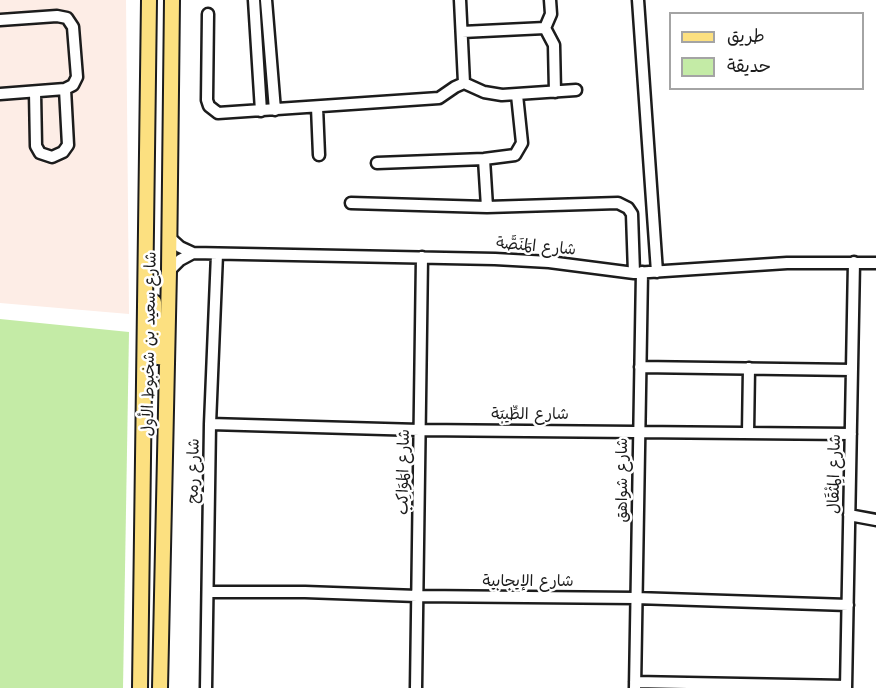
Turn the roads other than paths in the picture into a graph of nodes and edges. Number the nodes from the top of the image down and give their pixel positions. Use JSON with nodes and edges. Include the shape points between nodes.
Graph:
{"nodes":[{"id":1,"x":149,"y":0,"type":"edge"},
{"id":2,"x":172,"y":0,"type":"edge"},
{"id":3,"x":254,"y":0,"type":"edge"},
{"id":4,"x":266,"y":0,"type":"edge"},
{"id":5,"x":460,"y":0,"type":"edge"},
{"id":6,"x":550,"y":0,"type":"edge"},
{"id":7,"x":638,"y":0,"type":"edge"},
{"id":8,"x":208,"y":14,"type":"dead end"},
{"id":9,"x":0,"y":20,"type":"edge"},
{"id":10,"x":545,"y":28,"type":"junction"},
{"id":11,"x":462,"y":32,"type":"junction"},
{"id":12,"x":149,"y":40,"type":"junction"},
{"id":13,"x":464,"y":83,"type":"junction"},
{"id":14,"x":65,"y":89,"type":"junction"},
{"id":15,"x":576,"y":90,"type":"dead end"},
{"id":16,"x":34,"y":92,"type":"junction"},
{"id":17,"x":555,"y":92,"type":"junction"},
{"id":18,"x":0,"y":94,"type":"edge"},
{"id":19,"x":517,"y":95,"type":"junction"},
{"id":20,"x":169,"y":103,"type":"junction"},
{"id":21,"x":316,"y":107,"type":"junction"},
{"id":22,"x":275,"y":110,"type":"junction"},
{"id":23,"x":261,"y":111,"type":"junction"},
{"id":24,"x":319,"y":155,"type":"dead end"},
{"id":25,"x":484,"y":159,"type":"junction"},
{"id":26,"x":377,"y":163,"type":"dead end"},
{"id":27,"x":351,"y":203,"type":"dead end"},
{"id":28,"x":487,"y":207,"type":"junction"},
{"id":29,"x":169,"y":237,"type":"junction"},
{"id":30,"x":193,"y":253,"type":"junction"},
{"id":31,"x":217,"y":254,"type":"junction"},
{"id":32,"x":422,"y":257,"type":"junction"},
{"id":33,"x":854,"y":262,"type":"junction"},
{"id":34,"x":876,"y":263,"type":"edge"},
{"id":35,"x":169,"y":271,"type":"junction"},
{"id":36,"x":657,"y":272,"type":"junction"},
{"id":37,"x":638,"y":273,"type":"junction"},
{"id":38,"x":145,"y":275,"type":"junction"},
{"id":39,"x":167,"y":358,"type":"junction"},
{"id":40,"x":640,"y":367,"type":"junction"},
{"id":41,"x":749,"y":369,"type":"junction"},
{"id":42,"x":852,"y":370,"type":"junction"},
{"id":43,"x":210,"y":424,"type":"junction"},
{"id":44,"x":419,"y":430,"type":"junction"},
{"id":45,"x":638,"y":431,"type":"junction"},
{"id":46,"x":748,"y":433,"type":"junction"},
{"id":47,"x":851,"y":434,"type":"junction"},
{"id":48,"x":849,"y":515,"type":"junction"},
{"id":49,"x":876,"y":520,"type":"edge"},
{"id":50,"x":208,"y":592,"type":"junction"},
{"id":51,"x":417,"y":597,"type":"junction"},
{"id":52,"x":636,"y":598,"type":"junction"},
{"id":53,"x":848,"y":605,"type":"junction"},
{"id":54,"x":635,"y":685,"type":"edge"},
{"id":55,"x":846,"y":687,"type":"edge"},
{"id":56,"x":140,"y":688,"type":"edge"},
{"id":57,"x":160,"y":688,"type":"edge"},
{"id":58,"x":206,"y":688,"type":"edge"},
{"id":59,"x":416,"y":688,"type":"edge"}],
"edges":[{"from":1,"to":12,"type":"main road","name":"شارع سعيد بن شخبوط الأول"},
{"from":2,"to":20,"type":"main road","name":"شارع سعيد بن شخبوط الأول"},
{"from":3,"to":23,"type":"street"},
{"from":4,"to":22,"type":"street"},
{"from":5,"to":11,"type":"street"},
{"from":6,"to":10,"type":"street","via":[[552,14]]},
{"from":7,"to":36,"type":"street"},
{"from":8,"to":23,"type":"street","via":[[209,106],[224,114]]},
{"from":9,"to":14,"type":"street","via":[[63,16],[71,22],[77,77]]},
{"from":10,"to":11,"type":"street"},
{"from":10,"to":17,"type":"street","via":[[554,45]]},
{"from":11,"to":13,"type":"street"},
{"from":12,"to":20,"type":"main road","via":[[158,40],[161,45],[161,87]]},
{"from":12,"to":38,"type":"main road","name":"شارع سعيد بن شخبوط الأول"},
{"from":13,"to":19,"type":"street","via":[[494,94]]},
{"from":13,"to":21,"type":"street","via":[[439,98]]},
{"from":14,"to":16,"type":"street"},
{"from":14,"to":16,"type":"street","via":[[68,145],[60,155],[52,157],[40,153],[36,146]]},
{"from":15,"to":17,"type":"street"},
{"from":16,"to":18,"type":"street"},
{"from":17,"to":19,"type":"street"},
{"from":19,"to":25,"type":"street","via":[[522,143],[519,152],[511,157]]},
{"from":20,"to":29,"type":"main road","name":"شارع سعيد بن شخبوط الأول"},
{"from":21,"to":22,"type":"street"},
{"from":21,"to":24,"type":"street"},
{"from":22,"to":23,"type":"street"},
{"from":25,"to":26,"type":"street"},
{"from":25,"to":28,"type":"street"},
{"from":27,"to":28,"type":"street","name":"شارع شواهق"},
{"from":28,"to":37,"type":"street","name":"شارع شواهق","via":[[623,205],[632,214]]},
{"from":29,"to":30,"type":"street"},
{"from":29,"to":35,"type":"main road","name":"شارع سعيد بن شخبوط الأول"},
{"from":30,"to":31,"type":"street","name":"شارع المَنَصَّة"},
{"from":30,"to":35,"type":"street"},
{"from":31,"to":32,"type":"street","name":"شارع المَنَصَّة"},
{"from":31,"to":43,"type":"street","name":"شارع رمح"},
{"from":32,"to":37,"type":"street","name":"شارع المَنَصَّة","via":[[549,262]]},
{"from":32,"to":44,"type":"street","name":"شارع المَوَاكِب"},
{"from":33,"to":34,"type":"street","name":"شارع المَنَصَّة"},
{"from":33,"to":36,"type":"street","name":"شارع المَنَصَّة"},
{"from":33,"to":42,"type":"street","name":"شارع المِثْقَال"},
{"from":35,"to":39,"type":"main road","name":"شارع سعيد بن شخبوط الأول"},
{"from":36,"to":37,"type":"street","name":"شارع المَنَصَّة"},
{"from":37,"to":40,"type":"street","name":"شارع شواهق"},
{"from":38,"to":39,"type":"main road","via":[[154,294],[154,352]]},
{"from":38,"to":56,"type":"main road","name":"شارع سعيد بن شخبوط الأول"},
{"from":39,"to":57,"type":"main road","name":"شارع سعيد بن شخبوط الأول"},
{"from":40,"to":41,"type":"street"},
{"from":40,"to":45,"type":"street","name":"شارع شواهق"},
{"from":41,"to":42,"type":"street"},
{"from":41,"to":46,"type":"street"},
{"from":42,"to":47,"type":"street","name":"شارع المِثْقَال"},
{"from":43,"to":44,"type":"street","name":"شارع الطِّيبَة"},
{"from":43,"to":50,"type":"street","name":"شارع رمح"},
{"from":44,"to":45,"type":"street","name":"شارع الطِّيبَة"},
{"from":44,"to":51,"type":"street","name":"شارع المَوَاكِب"},
{"from":45,"to":46,"type":"street","name":"شارع الطِّيبَة"},
{"from":45,"to":52,"type":"street","name":"شارع شواهق"},
{"from":46,"to":47,"type":"street","name":"شارع الطِّيبَة"},
{"from":47,"to":48,"type":"street","name":"شارع المِثْقَال"},
{"from":48,"to":49,"type":"street"},
{"from":48,"to":53,"type":"street","name":"شارع المِثْقَال"},
{"from":50,"to":51,"type":"street","name":"شارع الإيجابية"},
{"from":50,"to":58,"type":"street","name":"شارع رمح"},
{"from":51,"to":52,"type":"street","name":"شارع الإيجابية"},
{"from":51,"to":59,"type":"street","name":"شارع المَوَاكِب"},
{"from":52,"to":53,"type":"street","name":"شارع الإيجابية"},
{"from":52,"to":54,"type":"street","name":"شارع شواهق"},
{"from":53,"to":55,"type":"street","name":"شارع المِثْقَال"},
{"from":54,"to":55,"type":"street","name":"شارع المِثْقَال"}]}
